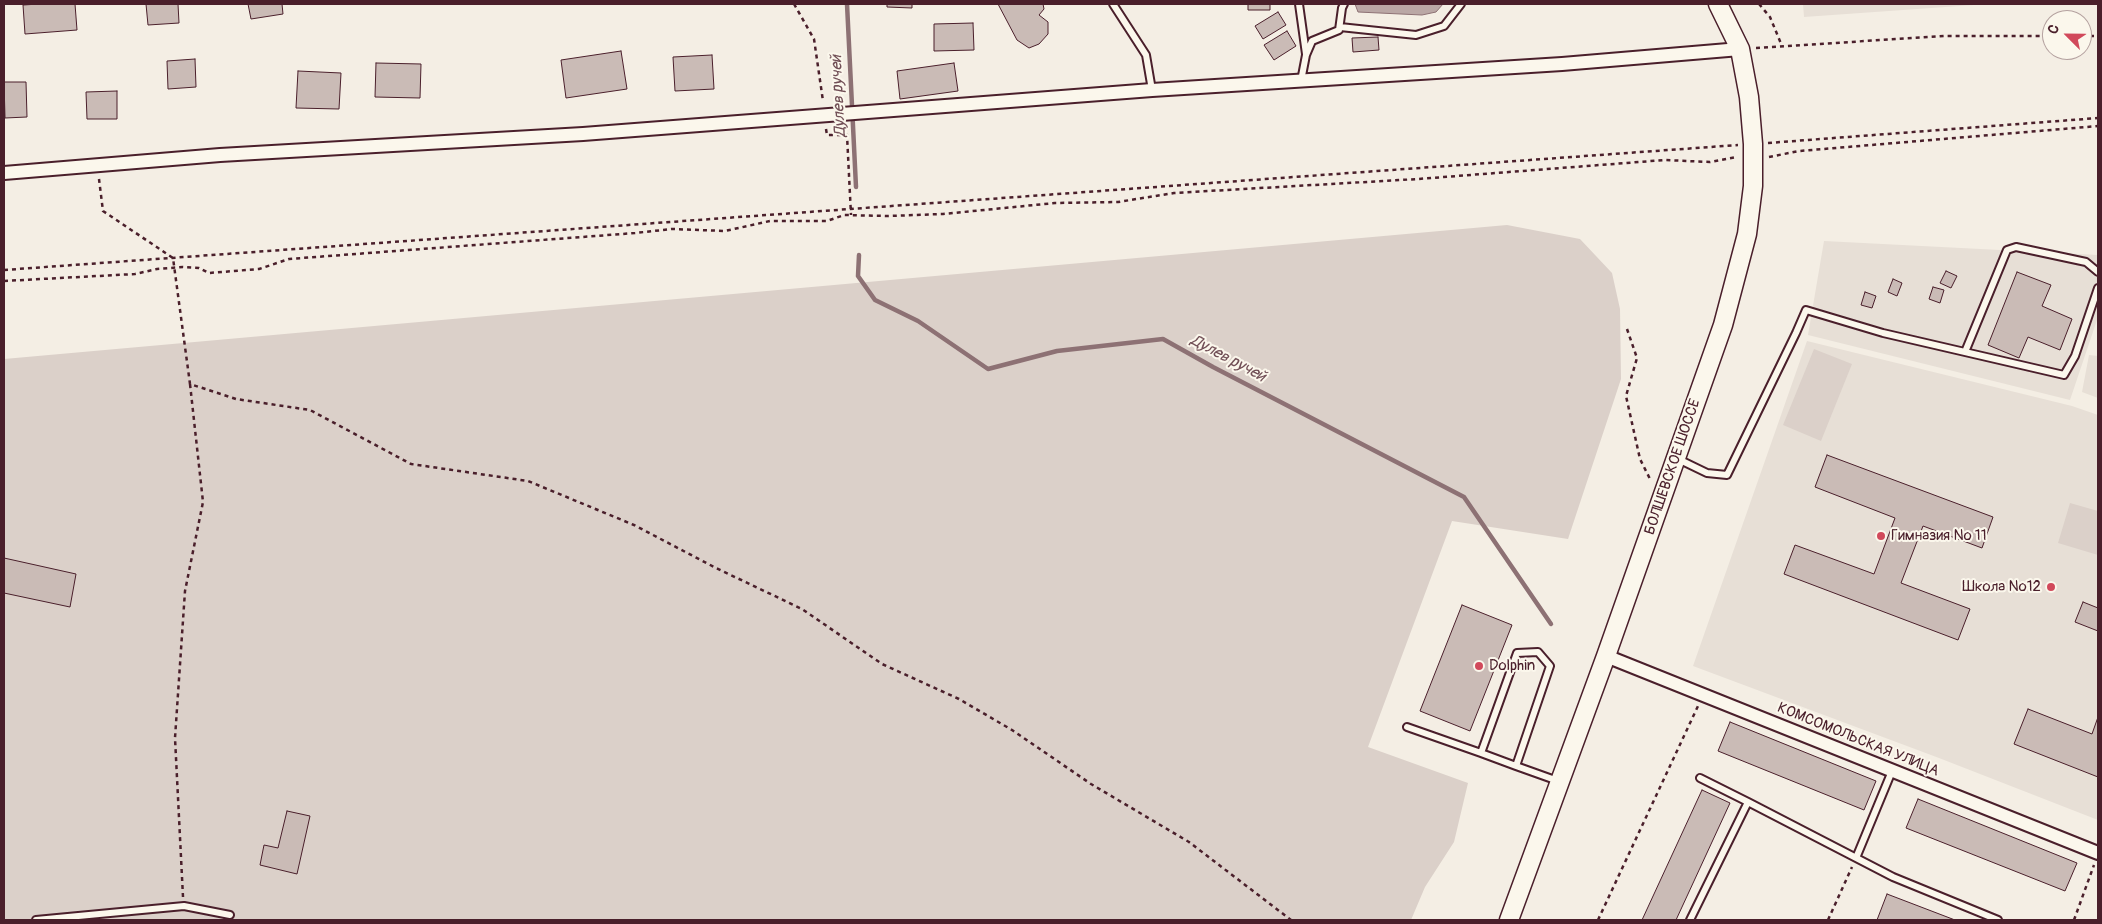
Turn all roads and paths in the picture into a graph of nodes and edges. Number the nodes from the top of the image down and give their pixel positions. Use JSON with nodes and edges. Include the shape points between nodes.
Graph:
{"nodes":[{"id":1,"x":794,"y":4,"type":"edge"},
{"id":2,"x":1113,"y":4,"type":"edge"},
{"id":3,"x":1299,"y":4,"type":"edge"},
{"id":4,"x":1344,"y":4,"type":"edge"},
{"id":5,"x":1461,"y":4,"type":"edge"},
{"id":6,"x":1718,"y":4,"type":"edge"},
{"id":7,"x":1759,"y":4,"type":"edge"},
{"id":8,"x":1340,"y":27,"type":"junction"},
{"id":9,"x":2042,"y":36,"type":"edge"},
{"id":10,"x":1782,"y":46,"type":"junction"},
{"id":11,"x":1742,"y":49,"type":"junction"},
{"id":12,"x":1306,"y":55,"type":"junction"},
{"id":13,"x":1301,"y":80,"type":"junction"},
{"id":14,"x":1152,"y":90,"type":"junction"},
{"id":15,"x":825,"y":115,"type":"junction"},
{"id":16,"x":2098,"y":118,"type":"edge"},
{"id":17,"x":2098,"y":126,"type":"edge"},
{"id":18,"x":847,"y":135,"type":"dead end"},
{"id":19,"x":1753,"y":152,"type":"junction"},
{"id":20,"x":98,"y":165,"type":"junction"},
{"id":21,"x":4,"y":172,"type":"edge"},
{"id":22,"x":850,"y":209,"type":"junction"},
{"id":23,"x":850,"y":215,"type":"junction"},
{"id":24,"x":173,"y":258,"type":"junction"},
{"id":25,"x":174,"y":267,"type":"junction"},
{"id":26,"x":4,"y":270,"type":"edge"},
{"id":27,"x":2098,"y":272,"type":"edge"},
{"id":28,"x":4,"y":281,"type":"edge"},
{"id":29,"x":2098,"y":288,"type":"edge"},
{"id":30,"x":1627,"y":329,"type":"dead end"},
{"id":31,"x":1965,"y":352,"type":"junction"},
{"id":32,"x":190,"y":384,"type":"junction"},
{"id":33,"x":1676,"y":458,"type":"junction"},
{"id":34,"x":1661,"y":500,"type":"junction"},
{"id":35,"x":1606,"y":656,"type":"junction"},
{"id":36,"x":1698,"y":705,"type":"dead end"},
{"id":37,"x":1407,"y":727,"type":"dead end"},
{"id":38,"x":1481,"y":753,"type":"junction"},
{"id":39,"x":1516,"y":766,"type":"junction"},
{"id":40,"x":1892,"y":771,"type":"junction"},
{"id":41,"x":1700,"y":778,"type":"dead end"},
{"id":42,"x":1560,"y":782,"type":"junction"},
{"id":43,"x":1748,"y":802,"type":"junction"},
{"id":44,"x":2097,"y":857,"type":"edge"},
{"id":45,"x":1856,"y":858,"type":"junction"},
{"id":46,"x":184,"y":906,"type":"junction"},
{"id":47,"x":230,"y":915,"type":"dead end"},
{"id":48,"x":36,"y":920,"type":"edge"},
{"id":49,"x":1291,"y":920,"type":"edge"},
{"id":50,"x":1508,"y":920,"type":"edge"},
{"id":51,"x":1598,"y":920,"type":"edge"},
{"id":52,"x":1690,"y":920,"type":"edge"},
{"id":53,"x":1828,"y":920,"type":"edge"},
{"id":54,"x":1998,"y":920,"type":"edge"},
{"id":55,"x":2074,"y":920,"type":"edge"}],
"edges":[{"from":1,"to":15,"type":"path","via":[[814,39]]},
{"from":2,"to":14,"type":"lane","via":[[1146,55]]},
{"from":3,"to":12,"type":"lane"},
{"from":4,"to":8,"type":"lane"},
{"from":5,"to":8,"type":"lane","via":[[1444,26],[1416,35]]},
{"from":6,"to":11,"type":"main road","name":"БОЛШЕВСКОЕ ШОССЕ"},
{"from":7,"to":10,"type":"path","via":[[1770,17]]},
{"from":8,"to":12,"type":"lane","via":[[1312,41]]},
{"from":9,"to":10,"type":"path","via":[[1944,36]]},
{"from":10,"to":11,"type":"path"},
{"from":11,"to":13,"type":"street"},
{"from":11,"to":19,"type":"main road","name":"БОЛШЕВСКОЕ ШОССЕ"},
{"from":12,"to":13,"type":"lane"},
{"from":13,"to":14,"type":"street"},
{"from":14,"to":15,"type":"street"},
{"from":15,"to":20,"type":"street"},
{"from":16,"to":19,"type":"path"},
{"from":17,"to":19,"type":"path"},
{"from":18,"to":22,"type":"path"},
{"from":19,"to":22,"type":"path"},
{"from":19,"to":23,"type":"path","via":[[1710,162],[1665,160],[1174,193],[1118,202],[1055,203],[934,214]]},
{"from":19,"to":33,"type":"main road","name":"БОЛШЕВСКОЕ ШОССЕ","via":[[1747,234],[1723,325]]},
{"from":20,"to":21,"type":"street"},
{"from":20,"to":24,"type":"path","via":[[103,211]]},
{"from":22,"to":23,"type":"path"},
{"from":22,"to":24,"type":"path"},
{"from":23,"to":25,"type":"path","via":[[827,221],[770,221],[725,231],[672,229],[289,259],[259,270],[210,273],[199,268]]},
{"from":24,"to":25,"type":"path"},
{"from":24,"to":26,"type":"path"},
{"from":25,"to":28,"type":"path","via":[[135,274]]},
{"from":25,"to":32,"type":"path"},
{"from":27,"to":31,"type":"lane","via":[[2086,262],[2016,247],[2007,250]]},
{"from":29,"to":31,"type":"lane","via":[[2075,356],[2064,375]]},
{"from":30,"to":34,"type":"path","via":[[1637,358],[1626,396],[1640,459]]},
{"from":31,"to":33,"type":"lane","via":[[1883,333],[1806,310],[1728,475],[1707,473]]},
{"from":32,"to":46,"type":"path","via":[[203,502],[185,591],[175,738]]},
{"from":32,"to":49,"type":"path","via":[[236,399],[310,410],[411,464],[528,481],[634,524],[802,609],[882,664],[959,699],[1012,730],[1091,784],[1189,842]]},
{"from":33,"to":34,"type":"main road","name":"БОЛШЕВСКОЕ ШОССЕ"},
{"from":34,"to":35,"type":"main road","name":"БОЛШЕВСКОЕ ШОССЕ"},
{"from":35,"to":40,"type":"street","name":"КОМСОМОЛЬСКАЯ УЛИЦА"},
{"from":35,"to":42,"type":"main road","name":"БОЛШЕВСКОЕ ШОССЕ"},
{"from":36,"to":51,"type":"path"},
{"from":37,"to":38,"type":"lane"},
{"from":38,"to":39,"type":"lane"},
{"from":38,"to":39,"type":"lane","via":[[1517,653],[1538,652],[1550,666]]},
{"from":39,"to":42,"type":"lane"},
{"from":40,"to":44,"type":"street","name":"КОМСОМОЛЬСКАЯ УЛИЦА"},
{"from":40,"to":45,"type":"lane"},
{"from":41,"to":43,"type":"lane"},
{"from":42,"to":50,"type":"main road","name":"БОЛШЕВСКОЕ ШОССЕ"},
{"from":43,"to":45,"type":"lane"},
{"from":43,"to":52,"type":"lane"},
{"from":44,"to":55,"type":"path"},
{"from":45,"to":53,"type":"path"},
{"from":45,"to":54,"type":"lane","via":[[1893,877]]},
{"from":46,"to":47,"type":"lane"},
{"from":46,"to":48,"type":"lane"}]}
